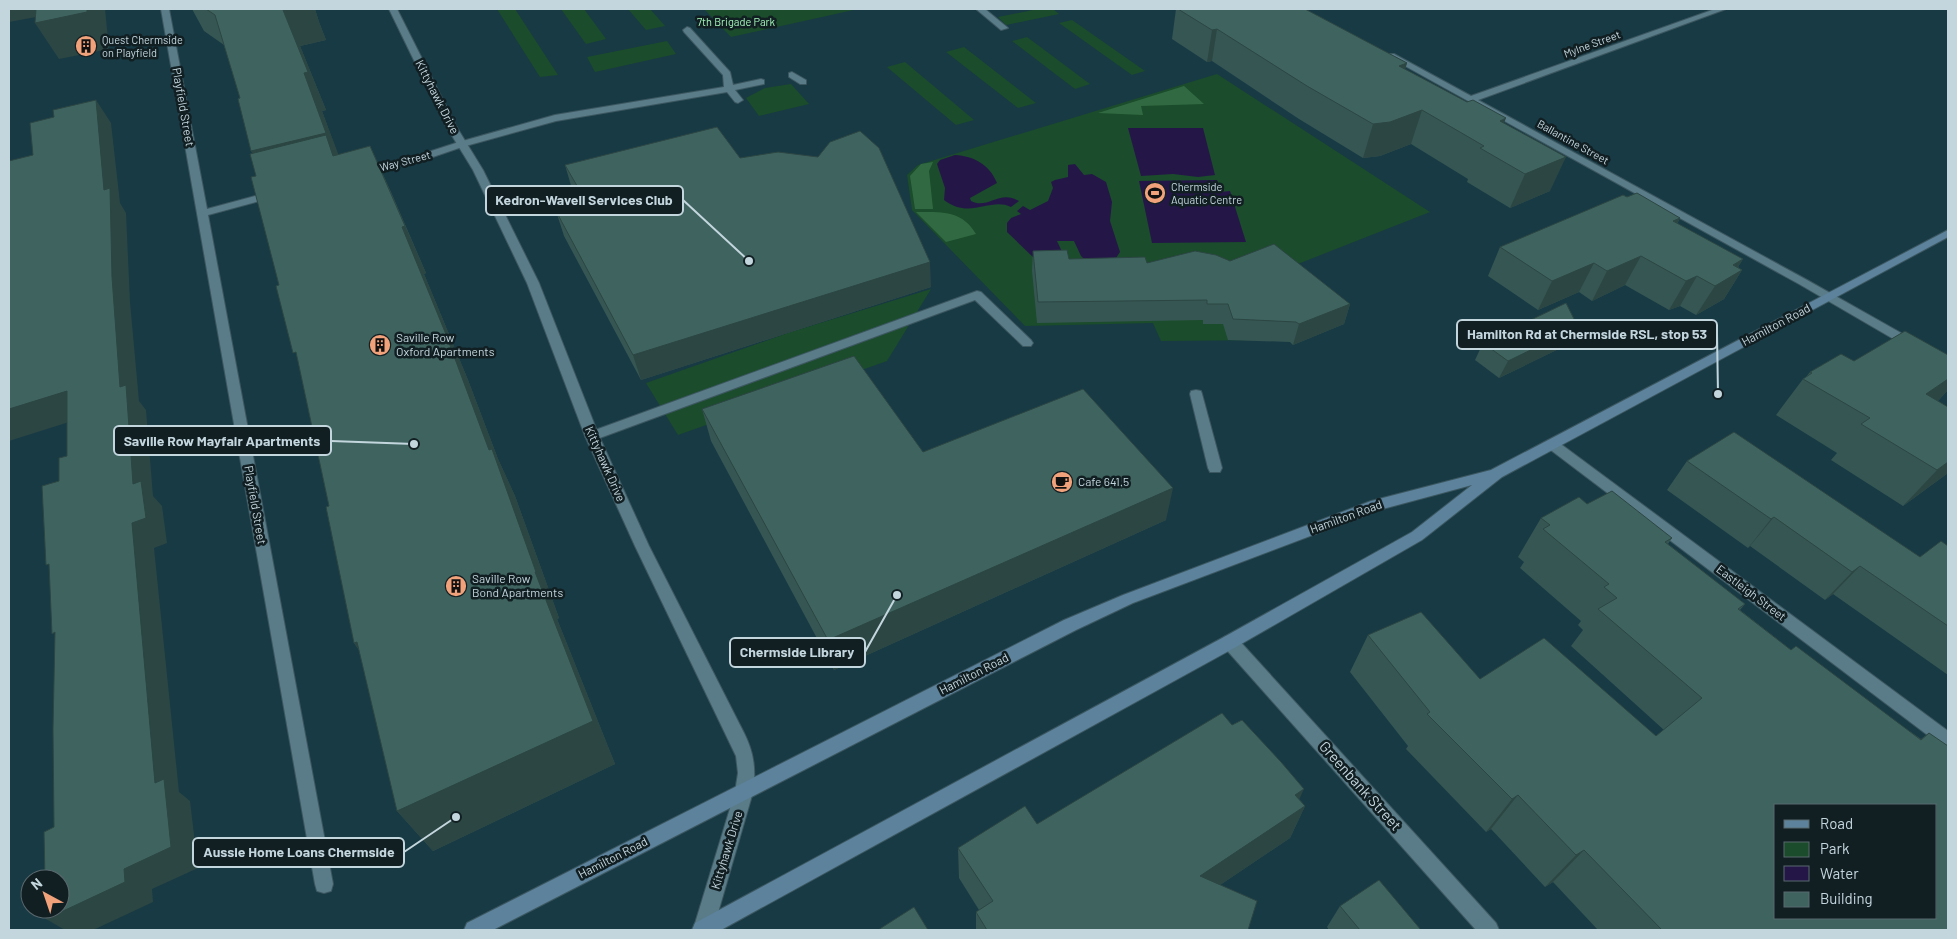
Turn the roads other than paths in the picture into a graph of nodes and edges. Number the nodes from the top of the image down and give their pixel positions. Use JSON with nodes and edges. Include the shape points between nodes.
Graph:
{"nodes":[{"id":1,"x":165,"y":9,"type":"edge"},
{"id":2,"x":393,"y":9,"type":"edge"},
{"id":3,"x":980,"y":9,"type":"edge"},
{"id":4,"x":1722,"y":9,"type":"edge"},
{"id":5,"x":1004,"y":28,"type":"dead end"},
{"id":6,"x":687,"y":30,"type":"dead end"},
{"id":7,"x":1384,"y":52,"type":"edge"},
{"id":8,"x":792,"y":75,"type":"dead end"},
{"id":9,"x":761,"y":82,"type":"dead end"},
{"id":10,"x":803,"y":82,"type":"dead end"},
{"id":11,"x":729,"y":89,"type":"junction"},
{"id":12,"x":738,"y":100,"type":"dead end"},
{"id":13,"x":1470,"y":100,"type":"junction"},
{"id":14,"x":462,"y":144,"type":"junction"},
{"id":15,"x":354,"y":174,"type":"edge"},
{"id":16,"x":288,"y":191,"type":"edge"},
{"id":17,"x":202,"y":213,"type":"junction"},
{"id":18,"x":1948,"y":233,"type":"edge"},
{"id":19,"x":1828,"y":297,"type":"junction"},
{"id":20,"x":1027,"y":342,"type":"dead end"},
{"id":21,"x":1923,"y":351,"type":"edge"},
{"id":22,"x":1196,"y":394,"type":"dead end"},
{"id":23,"x":592,"y":436,"type":"junction"},
{"id":24,"x":1553,"y":445,"type":"junction"},
{"id":25,"x":1215,"y":468,"type":"dead end"},
{"id":26,"x":1497,"y":473,"type":"junction"},
{"id":27,"x":1230,"y":642,"type":"junction"},
{"id":28,"x":1948,"y":741,"type":"edge"},
{"id":29,"x":744,"y":792,"type":"junction"},
{"id":30,"x":324,"y":884,"type":"dead end"},
{"id":31,"x":474,"y":930,"type":"edge"},
{"id":32,"x":703,"y":930,"type":"edge"},
{"id":33,"x":1489,"y":930,"type":"edge"}],
"edges":[{"from":1,"to":17,"type":"street","name":"Playfield Street"},
{"from":2,"to":14,"type":"street","name":"Kittyhawk Drive"},
{"from":3,"to":5,"type":"street"},
{"from":4,"to":13,"type":"street","name":"Mylne Street"},
{"from":6,"to":11,"type":"street","via":[[727,74]]},
{"from":7,"to":13,"type":"street","name":"Ballantine Street"},
{"from":8,"to":10,"type":"street"},
{"from":9,"to":11,"type":"street","name":"Way Street"},
{"from":11,"to":12,"type":"street"},
{"from":11,"to":14,"type":"street","name":"Way Street","via":[[555,118]]},
{"from":13,"to":19,"type":"street","name":"Ballantine Street"},
{"from":14,"to":15,"type":"street","name":"Way Street"},
{"from":14,"to":23,"type":"street","name":"Kittyhawk Drive","via":[[533,283]]},
{"from":16,"to":17,"type":"street"},
{"from":17,"to":30,"type":"street","name":"Playfield Street"},
{"from":18,"to":19,"type":"main road","name":"Hamilton Road"},
{"from":19,"to":21,"type":"street","name":"Ballantine Street"},
{"from":19,"to":24,"type":"main road","name":"Hamilton Road"},
{"from":20,"to":23,"type":"street","via":[[977,295]]},
{"from":22,"to":25,"type":"street"},
{"from":23,"to":29,"type":"street","name":"Kittyhawk Drive","via":[[642,546],[738,738],[747,773]]},
{"from":24,"to":26,"type":"main road","name":"Hamilton Road"},
{"from":24,"to":28,"type":"street","name":"Eastleigh Street"},
{"from":26,"to":27,"type":"main road","name":"Hamilton Road","via":[[1417,536]]},
{"from":26,"to":29,"type":"main road","name":"Hamilton Road","via":[[1376,505],[1128,599],[1070,625]]},
{"from":27,"to":32,"type":"main road","name":"Hamilton Road"},
{"from":27,"to":33,"type":"street","name":"Greenbank Street"},
{"from":29,"to":31,"type":"main road","name":"Hamilton Road"},
{"from":29,"to":32,"type":"street","name":"Kittyhawk Drive"}]}
